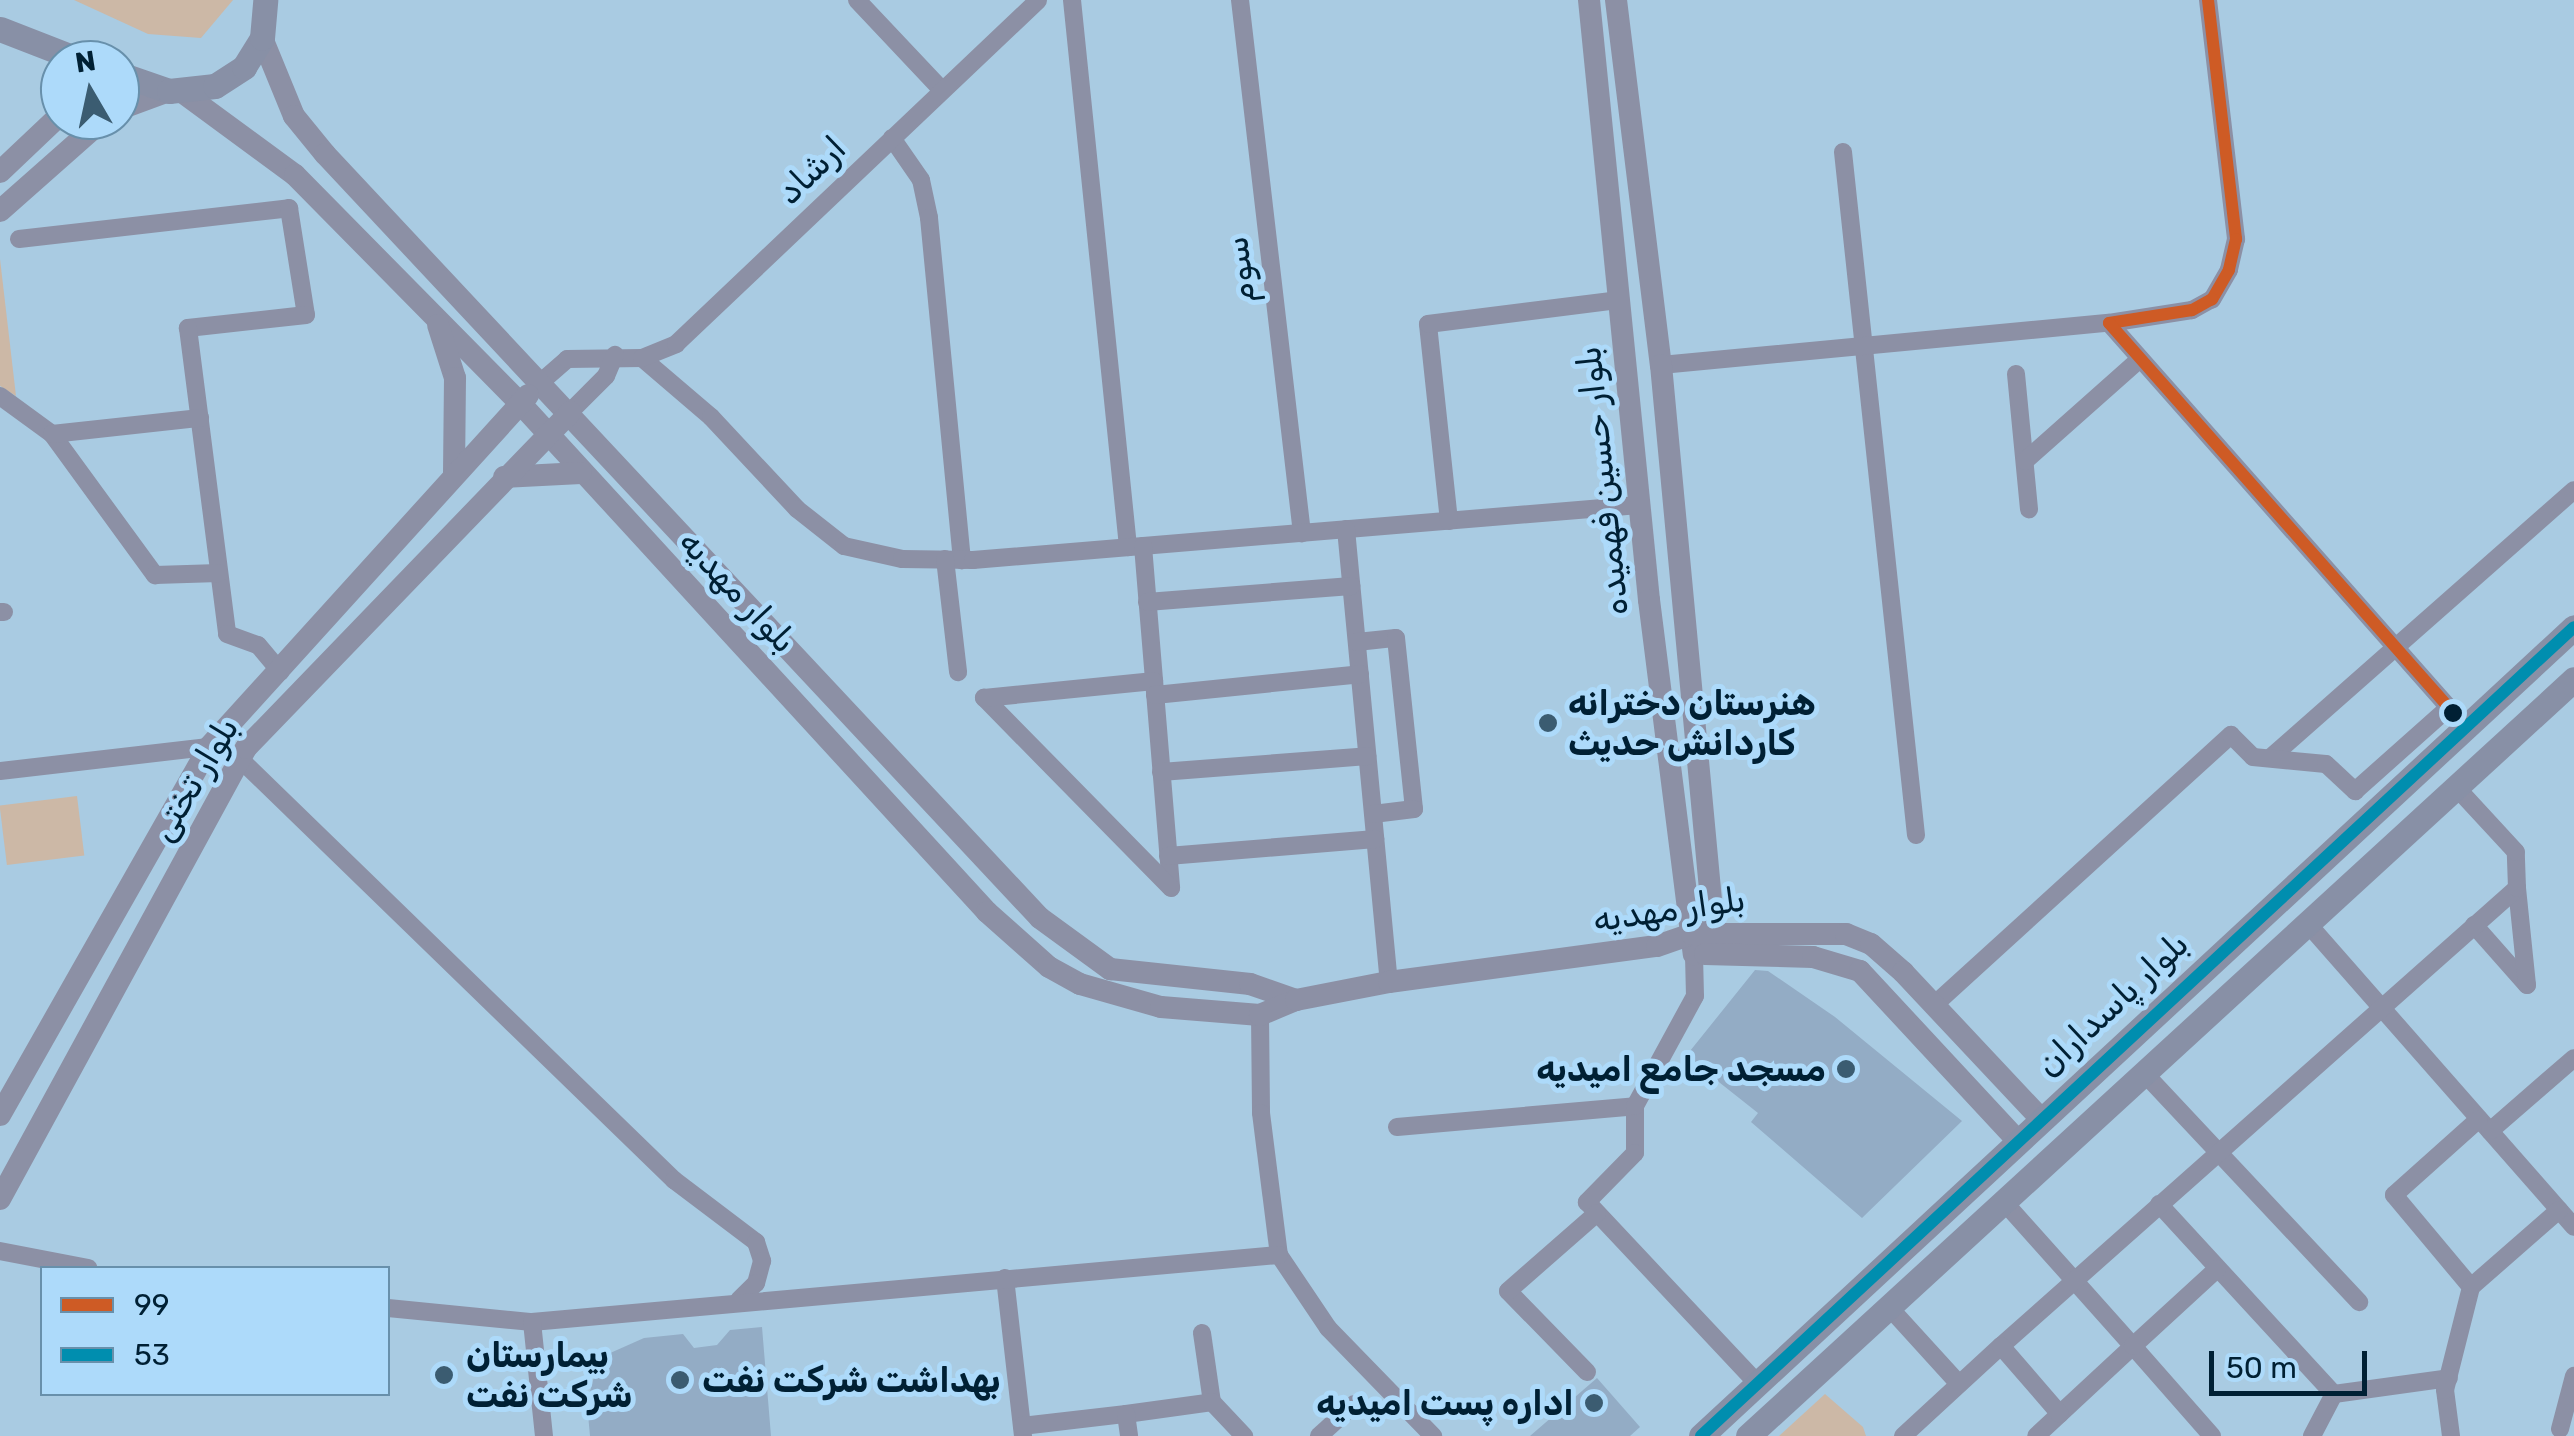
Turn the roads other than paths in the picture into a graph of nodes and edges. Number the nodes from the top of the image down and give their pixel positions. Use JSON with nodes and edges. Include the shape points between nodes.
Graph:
{"nodes":[{"id":1,"x":857,"y":0,"type":"edge"},
{"id":2,"x":1038,"y":0,"type":"edge"},
{"id":3,"x":1072,"y":0,"type":"edge"},
{"id":4,"x":1240,"y":0,"type":"edge"},
{"id":5,"x":1589,"y":0,"type":"edge"},
{"id":6,"x":1616,"y":0,"type":"edge"},
{"id":7,"x":2208,"y":0,"type":"edge"},
{"id":8,"x":267,"y":2,"type":"edge"},
{"id":9,"x":3,"y":33,"type":"edge"},
{"id":10,"x":262,"y":38,"type":"junction"},
{"id":11,"x":40,"y":46,"type":"edge"},
{"id":12,"x":140,"y":81,"type":"edge"},
{"id":13,"x":941,"y":89,"type":"junction"},
{"id":14,"x":175,"y":92,"type":"junction"},
{"id":15,"x":140,"y":103,"type":"edge"},
{"id":16,"x":40,"y":134,"type":"edge"},
{"id":17,"x":892,"y":138,"type":"junction"},
{"id":18,"x":81,"y":140,"type":"edge"},
{"id":19,"x":1843,"y":152,"type":"dead end"},
{"id":20,"x":0,"y":172,"type":"edge"},
{"id":21,"x":0,"y":212,"type":"edge"},
{"id":22,"x":19,"y":239,"type":"dead end"},
{"id":23,"x":1619,"y":300,"type":"junction"},
{"id":24,"x":437,"y":321,"type":"junction"},
{"id":25,"x":2109,"y":324,"type":"junction"},
{"id":26,"x":1864,"y":347,"type":"junction"},
{"id":27,"x":615,"y":356,"type":"junction"},
{"id":28,"x":642,"y":358,"type":"junction"},
{"id":29,"x":2140,"y":359,"type":"junction"},
{"id":30,"x":1660,"y":365,"type":"junction"},
{"id":31,"x":2016,"y":374,"type":"dead end"},
{"id":32,"x":541,"y":382,"type":"junction"},
{"id":33,"x":0,"y":396,"type":"edge"},
{"id":34,"x":520,"y":403,"type":"junction"},
{"id":35,"x":570,"y":412,"type":"junction"},
{"id":36,"x":200,"y":418,"type":"junction"},
{"id":37,"x":52,"y":434,"type":"junction"},
{"id":38,"x":546,"y":434,"type":"junction"},
{"id":39,"x":2024,"y":461,"type":"junction"},
{"id":40,"x":581,"y":473,"type":"junction"},
{"id":41,"x":454,"y":474,"type":"junction"},
{"id":42,"x":504,"y":477,"type":"junction"},
{"id":43,"x":2574,"y":490,"type":"edge"},
{"id":44,"x":1639,"y":504,"type":"junction"},
{"id":45,"x":2029,"y":510,"type":"dead end"},
{"id":46,"x":1448,"y":520,"type":"junction"},
{"id":47,"x":1346,"y":529,"type":"junction"},
{"id":48,"x":1302,"y":533,"type":"junction"},
{"id":49,"x":1135,"y":546,"type":"junction"},
{"id":50,"x":954,"y":560,"type":"junction"},
{"id":51,"x":219,"y":573,"type":"junction"},
{"id":52,"x":1351,"y":586,"type":"junction"},
{"id":53,"x":1148,"y":602,"type":"junction"},
{"id":54,"x":2574,"y":628,"type":"edge"},
{"id":55,"x":1356,"y":642,"type":"junction"},
{"id":56,"x":2396,"y":649,"type":"junction"},
{"id":57,"x":281,"y":672,"type":"junction"},
{"id":58,"x":958,"y":672,"type":"dead end"},
{"id":59,"x":1360,"y":674,"type":"junction"},
{"id":60,"x":2574,"y":679,"type":"edge"},
{"id":61,"x":1154,"y":688,"type":"junction"},
{"id":62,"x":2457,"y":717,"type":"junction"},
{"id":63,"x":209,"y":747,"type":"junction"},
{"id":64,"x":1368,"y":756,"type":"junction"},
{"id":65,"x":2270,"y":758,"type":"junction"},
{"id":66,"x":240,"y":759,"type":"junction"},
{"id":67,"x":0,"y":771,"type":"edge"},
{"id":68,"x":1161,"y":772,"type":"junction"},
{"id":69,"x":2456,"y":787,"type":"junction"},
{"id":70,"x":1373,"y":814,"type":"junction"},
{"id":71,"x":1916,"y":835,"type":"dead end"},
{"id":72,"x":1376,"y":839,"type":"junction"},
{"id":73,"x":1168,"y":856,"type":"junction"},
{"id":74,"x":2517,"y":888,"type":"junction"},
{"id":75,"x":2308,"y":924,"type":"junction"},
{"id":76,"x":2474,"y":924,"type":"junction"},
{"id":77,"x":1704,"y":943,"type":"junction"},
{"id":78,"x":1389,"y":982,"type":"junction"},
{"id":79,"x":1296,"y":1000,"type":"junction"},
{"id":80,"x":1934,"y":1006,"type":"junction"},
{"id":81,"x":2380,"y":1006,"type":"junction"},
{"id":82,"x":1260,"y":1015,"type":"junction"},
{"id":83,"x":2574,"y":1058,"type":"edge"},
{"id":84,"x":2145,"y":1074,"type":"junction"},
{"id":85,"x":1635,"y":1106,"type":"junction"},
{"id":86,"x":0,"y":1115,"type":"edge"},
{"id":87,"x":2040,"y":1118,"type":"junction"},
{"id":88,"x":2484,"y":1125,"type":"junction"},
{"id":89,"x":1397,"y":1127,"type":"dead end"},
{"id":90,"x":2017,"y":1140,"type":"junction"},
{"id":91,"x":2219,"y":1150,"type":"junction"},
{"id":92,"x":0,"y":1199,"type":"edge"},
{"id":93,"x":2005,"y":1203,"type":"junction"},
{"id":94,"x":2159,"y":1204,"type":"junction"},
{"id":95,"x":2559,"y":1210,"type":"junction"},
{"id":96,"x":1597,"y":1212,"type":"junction"},
{"id":97,"x":2574,"y":1226,"type":"edge"},
{"id":98,"x":0,"y":1251,"type":"edge"},
{"id":99,"x":1279,"y":1255,"type":"junction"},
{"id":100,"x":762,"y":1261,"type":"junction"},
{"id":101,"x":78,"y":1266,"type":"edge"},
{"id":102,"x":2217,"y":1269,"type":"junction"},
{"id":103,"x":1004,"y":1278,"type":"junction"},
{"id":104,"x":2074,"y":1280,"type":"junction"},
{"id":105,"x":2471,"y":1286,"type":"junction"},
{"id":106,"x":784,"y":1296,"type":"junction"},
{"id":107,"x":739,"y":1300,"type":"junction"},
{"id":108,"x":2359,"y":1302,"type":"dead end"},
{"id":109,"x":390,"y":1308,"type":"edge"},
{"id":110,"x":1890,"y":1308,"type":"junction"},
{"id":111,"x":532,"y":1322,"type":"junction"},
{"id":112,"x":1202,"y":1334,"type":"dead end"},
{"id":113,"x":2000,"y":1346,"type":"junction"},
{"id":114,"x":2133,"y":1346,"type":"junction"},
{"id":115,"x":1587,"y":1372,"type":"dead end"},
{"id":116,"x":2574,"y":1376,"type":"edge"},
{"id":117,"x":2449,"y":1378,"type":"junction"},
{"id":118,"x":1757,"y":1383,"type":"junction"},
{"id":119,"x":1959,"y":1384,"type":"junction"},
{"id":120,"x":2334,"y":1394,"type":"junction"},
{"id":121,"x":1212,"y":1402,"type":"junction"},
{"id":122,"x":1354,"y":1404,"type":"dead end"},
{"id":123,"x":1126,"y":1414,"type":"junction"},
{"id":124,"x":2060,"y":1414,"type":"junction"},
{"id":125,"x":2560,"y":1429,"type":"dead end"},
{"id":126,"x":1022,"y":1431,"type":"edge"},
{"id":127,"x":544,"y":1436,"type":"edge"},
{"id":128,"x":1129,"y":1436,"type":"edge"},
{"id":129,"x":1244,"y":1436,"type":"edge"},
{"id":130,"x":1319,"y":1436,"type":"edge"},
{"id":131,"x":1433,"y":1436,"type":"edge"},
{"id":132,"x":1701,"y":1436,"type":"edge"},
{"id":133,"x":1748,"y":1436,"type":"edge"},
{"id":134,"x":1903,"y":1436,"type":"edge"},
{"id":135,"x":2036,"y":1436,"type":"edge"},
{"id":136,"x":2212,"y":1436,"type":"edge"},
{"id":137,"x":2312,"y":1436,"type":"edge"},
{"id":138,"x":2451,"y":1436,"type":"edge"}],
"edges":[{"from":1,"to":13,"type":"street"},
{"from":2,"to":13,"type":"street","name":"ارشاد"},
{"from":3,"to":49,"type":"street"},
{"from":4,"to":48,"type":"street","name":"سوم"},
{"from":5,"to":23,"type":"street","name":"بلوار حسین فهمیده"},
{"from":6,"to":30,"type":"street","name":"بلوار حسین فهمیده"},
{"from":7,"to":25,"type":"street","via":[[2236,239],[2229,270],[2212,299],[2192,310]]},
{"from":8,"to":10,"type":"main road"},
{"from":9,"to":11,"type":"main road"},
{"from":10,"to":14,"type":"main road","via":[[244,67],[216,86]]},
{"from":10,"to":32,"type":"street","name":"بلوار مهدیه","via":[[294,116]]},
{"from":12,"to":14,"type":"main road"},
{"from":13,"to":17,"type":"street","name":"ارشاد"},
{"from":14,"to":15,"type":"street"},
{"from":14,"to":24,"type":"street","name":"بلوار مهدیه","via":[[295,175]]},
{"from":16,"to":20,"type":"street"},
{"from":17,"to":28,"type":"street","name":"ارشاد","via":[[676,344]]},
{"from":17,"to":50,"type":"street","via":[[921,180],[928,218]]},
{"from":18,"to":21,"type":"street"},
{"from":19,"to":26,"type":"street"},
{"from":22,"to":36,"type":"street","via":[[290,208],[306,316],[188,328]]},
{"from":23,"to":44,"type":"street","name":"بلوار حسین فهمیده"},
{"from":23,"to":46,"type":"street","via":[[1428,324]]},
{"from":24,"to":34,"type":"street","name":"بلوار مهدیه"},
{"from":24,"to":41,"type":"street","via":[[455,378]]},
{"from":25,"to":26,"type":"street"},
{"from":25,"to":29,"type":"street"},
{"from":26,"to":30,"type":"street"},
{"from":26,"to":71,"type":"street"},
{"from":27,"to":28,"type":"street"},
{"from":27,"to":32,"type":"street","via":[[566,359]]},
{"from":27,"to":35,"type":"street","via":[[606,376]]},
{"from":28,"to":50,"type":"street","via":[[844,546],[902,559]]},
{"from":29,"to":39,"type":"street"},
{"from":29,"to":56,"type":"street"},
{"from":30,"to":77,"type":"street","name":"بلوار حسین فهمیده"},
{"from":31,"to":39,"type":"street"},
{"from":32,"to":34,"type":"street","name":"بلوار تختی"},
{"from":32,"to":35,"type":"street","name":"بلوار مهدیه"},
{"from":33,"to":37,"type":"street"},
{"from":34,"to":38,"type":"street","name":"بلوار مهدیه"},
{"from":34,"to":41,"type":"street","name":"بلوار تختی"},
{"from":35,"to":38,"type":"street","name":"بلوار تختی"},
{"from":35,"to":79,"type":"street","name":"بلوار مهدیه","via":[[627,484],[1062,938],[1110,970],[1250,984]]},
{"from":36,"to":37,"type":"street"},
{"from":36,"to":51,"type":"street"},
{"from":37,"to":51,"type":"street","via":[[155,574]]},
{"from":38,"to":40,"type":"street","name":"بلوار مهدیه"},
{"from":38,"to":42,"type":"street","name":"بلوار تختی"},
{"from":39,"to":45,"type":"street"},
{"from":40,"to":42,"type":"street"},
{"from":40,"to":82,"type":"street","name":"بلوار مهدیه","via":[[1030,954],[1080,984],[1125,999]]},
{"from":41,"to":57,"type":"street","name":"بلوار تختی"},
{"from":42,"to":66,"type":"street","name":"بلوار تختی"},
{"from":43,"to":56,"type":"street"},
{"from":44,"to":46,"type":"street"},
{"from":44,"to":77,"type":"street","name":"بلوار حسین فهمیده"},
{"from":46,"to":47,"type":"street"},
{"from":47,"to":48,"type":"street"},
{"from":47,"to":52,"type":"street"},
{"from":48,"to":49,"type":"street"},
{"from":49,"to":50,"type":"street"},
{"from":49,"to":53,"type":"street"},
{"from":50,"to":58,"type":"street"},
{"from":51,"to":57,"type":"street","via":[[227,634],[258,645]]},
{"from":52,"to":53,"type":"street"},
{"from":52,"to":55,"type":"street"},
{"from":53,"to":61,"type":"street"},
{"from":54,"to":62,"type":"main road","name":"بلوار پاسداران"},
{"from":55,"to":59,"type":"street"},
{"from":55,"to":70,"type":"street","via":[[1396,638],[1414,809]]},
{"from":56,"to":62,"type":"street"},
{"from":56,"to":65,"type":"street"},
{"from":57,"to":63,"type":"street","name":"بلوار تختی"},
{"from":59,"to":61,"type":"street"},
{"from":59,"to":64,"type":"street"},
{"from":60,"to":69,"type":"main road","name":"بلوار پاسداران"},
{"from":61,"to":68,"type":"street"},
{"from":61,"to":73,"type":"street","via":[[984,698],[1170,888]]},
{"from":62,"to":65,"type":"street","via":[[2355,792],[2326,764]]},
{"from":62,"to":87,"type":"main road","name":"بلوار پاسداران"},
{"from":63,"to":66,"type":"street"},
{"from":63,"to":67,"type":"street"},
{"from":63,"to":86,"type":"street","name":"بلوار تختی"},
{"from":64,"to":68,"type":"street"},
{"from":64,"to":70,"type":"street"},
{"from":65,"to":80,"type":"street","via":[[2253,757],[2231,735]]},
{"from":66,"to":92,"type":"street","name":"بلوار تختی"},
{"from":66,"to":100,"type":"street","via":[[674,1180],[756,1242]]},
{"from":68,"to":73,"type":"street"},
{"from":69,"to":74,"type":"street","via":[[2516,852]]},
{"from":69,"to":75,"type":"main road","name":"بلوار پاسداران"},
{"from":70,"to":72,"type":"street"},
{"from":72,"to":73,"type":"street"},
{"from":72,"to":78,"type":"street"},
{"from":74,"to":76,"type":"street"},
{"from":74,"to":76,"type":"street","via":[[2527,985]]},
{"from":75,"to":81,"type":"street"},
{"from":75,"to":84,"type":"main road","name":"بلوار پاسداران"},
{"from":76,"to":81,"type":"street"},
{"from":77,"to":78,"type":"street","name":"بلوار مهدیه"},
{"from":77,"to":80,"type":"street","name":"بلوار مهدیه","via":[[1846,934],[1871,944]]},
{"from":77,"to":85,"type":"street","via":[[1695,996]]},
{"from":77,"to":90,"type":"street","name":"بلوار مهدیه","via":[[1813,957],[1860,971]]},
{"from":78,"to":79,"type":"street","name":"بلوار مهدیه"},
{"from":79,"to":82,"type":"street","name":"بلوار مهدیه"},
{"from":80,"to":87,"type":"street","name":"بلوار مهدیه"},
{"from":81,"to":88,"type":"street"},
{"from":81,"to":91,"type":"street"},
{"from":82,"to":99,"type":"street","via":[[1260,1113]]},
{"from":83,"to":88,"type":"street"},
{"from":84,"to":91,"type":"street"},
{"from":84,"to":93,"type":"main road","name":"بلوار پاسداران"},
{"from":85,"to":89,"type":"street"},
{"from":85,"to":96,"type":"street","via":[[1636,1153],[1587,1202]]},
{"from":87,"to":90,"type":"main road","name":"بلوار پاسداران"},
{"from":88,"to":95,"type":"street"},
{"from":88,"to":105,"type":"street","via":[[2394,1194]]},
{"from":90,"to":118,"type":"main road","name":"بلوار پاسداران"},
{"from":91,"to":94,"type":"street"},
{"from":91,"to":108,"type":"street"},
{"from":93,"to":104,"type":"street"},
{"from":93,"to":110,"type":"main road","name":"بلوار پاسداران"},
{"from":94,"to":102,"type":"street"},
{"from":94,"to":104,"type":"street"},
{"from":95,"to":97,"type":"street"},
{"from":95,"to":105,"type":"street"},
{"from":96,"to":115,"type":"street","via":[[1508,1291]]},
{"from":96,"to":118,"type":"street"},
{"from":98,"to":101,"type":"street"},
{"from":99,"to":103,"type":"street"},
{"from":99,"to":131,"type":"street","via":[[1328,1328]]},
{"from":100,"to":106,"type":"street"},
{"from":100,"to":107,"type":"street","via":[[756,1284]]},
{"from":102,"to":114,"type":"street"},
{"from":102,"to":120,"type":"street"},
{"from":103,"to":106,"type":"street"},
{"from":103,"to":126,"type":"street"},
{"from":104,"to":113,"type":"street"},
{"from":104,"to":114,"type":"street"},
{"from":105,"to":117,"type":"street"},
{"from":106,"to":107,"type":"street"},
{"from":107,"to":111,"type":"street"},
{"from":109,"to":111,"type":"street"},
{"from":110,"to":119,"type":"street"},
{"from":110,"to":133,"type":"main road","name":"بلوار پاسداران"},
{"from":111,"to":127,"type":"street"},
{"from":112,"to":121,"type":"street"},
{"from":113,"to":119,"type":"street"},
{"from":113,"to":124,"type":"street"},
{"from":114,"to":124,"type":"street"},
{"from":114,"to":136,"type":"street"},
{"from":116,"to":125,"type":"street"},
{"from":117,"to":120,"type":"street"},
{"from":117,"to":138,"type":"street"},
{"from":118,"to":132,"type":"main road","name":"بلوار پاسداران"},
{"from":119,"to":134,"type":"street"},
{"from":120,"to":137,"type":"street"},
{"from":121,"to":123,"type":"street"},
{"from":121,"to":129,"type":"street"},
{"from":122,"to":130,"type":"street"},
{"from":123,"to":126,"type":"street"},
{"from":123,"to":128,"type":"street"},
{"from":124,"to":135,"type":"street"}]}
